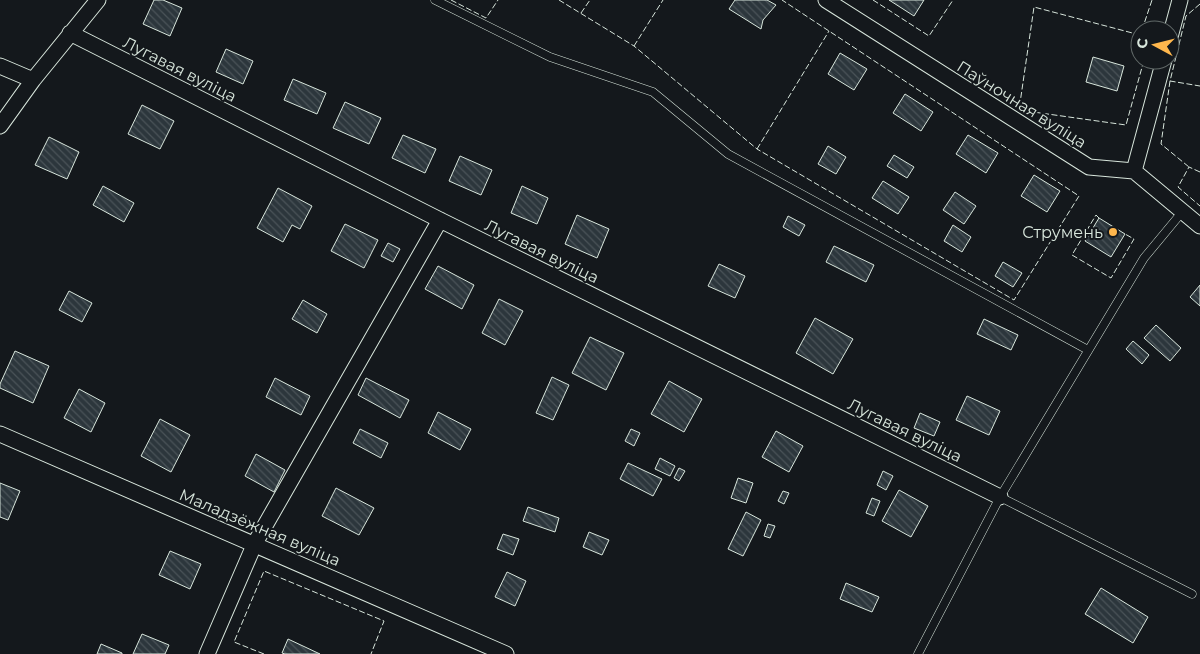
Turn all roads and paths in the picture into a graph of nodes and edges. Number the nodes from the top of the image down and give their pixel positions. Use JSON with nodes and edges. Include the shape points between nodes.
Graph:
{"nodes":[{"id":1,"x":98,"y":0,"type":"edge"},
{"id":2,"x":435,"y":0,"type":"edge"},
{"id":3,"x":826,"y":0,"type":"edge"},
{"id":4,"x":1180,"y":0,"type":"edge"},
{"id":5,"x":1175,"y":20,"type":"edge"},
{"id":6,"x":70,"y":33,"type":"junction"},
{"id":7,"x":0,"y":66,"type":"edge"},
{"id":8,"x":1161,"y":70,"type":"edge"},
{"id":9,"x":33,"y":80,"type":"junction"},
{"id":10,"x":0,"y":126,"type":"edge"},
{"id":11,"x":1134,"y":171,"type":"junction"},
{"id":12,"x":1183,"y":212,"type":"junction"},
{"id":13,"x":440,"y":220,"type":"junction"},
{"id":14,"x":1200,"y":226,"type":"edge"},
{"id":15,"x":1088,"y":350,"type":"junction"},
{"id":16,"x":0,"y":434,"type":"edge"},
{"id":17,"x":1000,"y":497,"type":"junction"},
{"id":18,"x":254,"y":543,"type":"junction"},
{"id":19,"x":1192,"y":594,"type":"dead end"},
{"id":20,"x":207,"y":654,"type":"edge"},
{"id":21,"x":506,"y":654,"type":"edge"},
{"id":22,"x":918,"y":654,"type":"edge"}],
"edges":[{"from":1,"to":6,"type":"street"},
{"from":2,"to":15,"type":"lane","via":[[550,57],[653,92],[728,154]]},
{"from":3,"to":11,"type":"street","name":"Паўночная вуліца","via":[[1089,167]]},
{"from":4,"to":5,"type":"street"},
{"from":6,"to":9,"type":"street"},
{"from":6,"to":13,"type":"street","name":"Лугавая вуліца"},
{"from":7,"to":9,"type":"street"},
{"from":8,"to":11,"type":"street"},
{"from":9,"to":10,"type":"street"},
{"from":11,"to":12,"type":"street"},
{"from":12,"to":14,"type":"street"},
{"from":12,"to":15,"type":"lane","via":[[1144,258]]},
{"from":13,"to":17,"type":"street","name":"Лугавая вуліца"},
{"from":13,"to":18,"type":"street"},
{"from":15,"to":17,"type":"lane"},
{"from":16,"to":18,"type":"street","name":"Маладзёжная вуліца"},
{"from":17,"to":19,"type":"lane"},
{"from":17,"to":22,"type":"lane"},
{"from":18,"to":20,"type":"street"},
{"from":18,"to":21,"type":"street","name":"Маладзёжная вуліца"}]}
